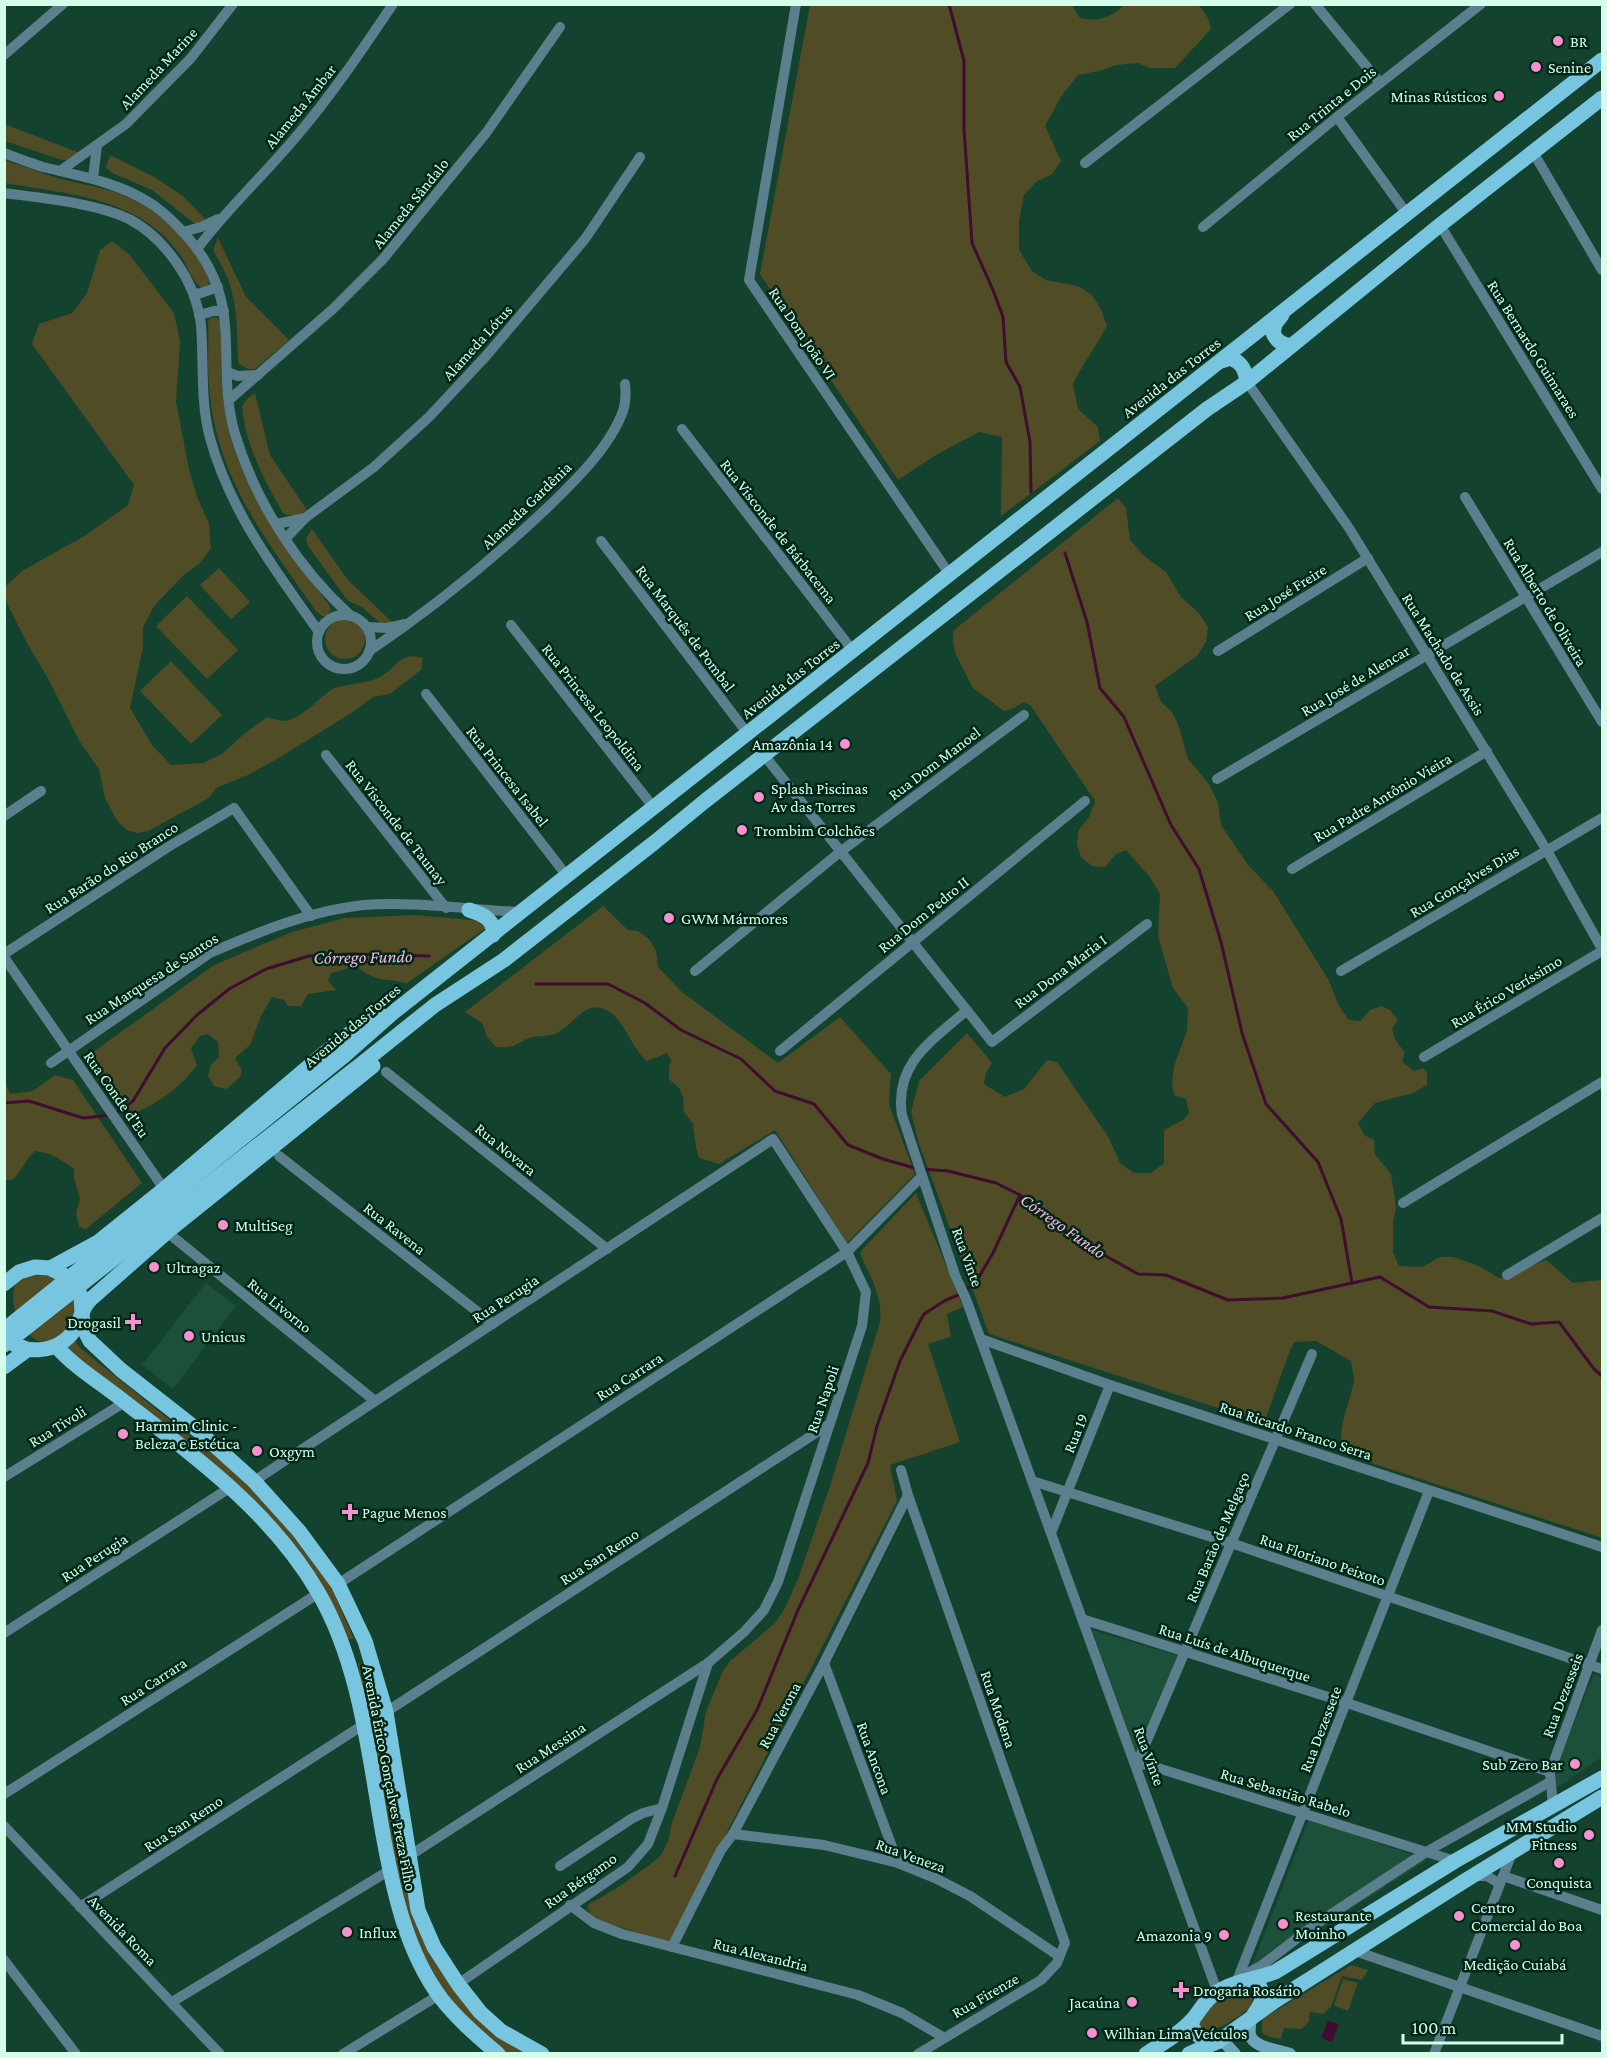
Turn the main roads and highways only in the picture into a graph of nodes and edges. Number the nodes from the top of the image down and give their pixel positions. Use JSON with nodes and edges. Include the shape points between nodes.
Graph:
{"nodes":[{"id":1,"x":1602,"y":60,"type":"edge"},
{"id":2,"x":1602,"y":98,"type":"edge"},
{"id":3,"x":1299,"y":299,"type":"junction"},
{"id":4,"x":1292,"y":346,"type":"junction"},
{"id":5,"x":1221,"y":361,"type":"junction"},
{"id":6,"x":1247,"y":382,"type":"junction"},
{"id":7,"x":716,"y":759,"type":"junction"},
{"id":8,"x":705,"y":801,"type":"junction"},
{"id":9,"x":470,"y":910,"type":"road end"},
{"id":10,"x":493,"y":935,"type":"junction"},
{"id":11,"x":504,"y":960,"type":"junction"},
{"id":12,"x":395,"y":1011,"type":"junction"},
{"id":13,"x":45,"y":1268,"type":"junction"},
{"id":14,"x":12,"y":1272,"type":"edge"},
{"id":15,"x":4,"y":1284,"type":"edge"},
{"id":16,"x":83,"y":1307,"type":"junction"},
{"id":17,"x":4,"y":1330,"type":"edge"},
{"id":18,"x":4,"y":1336,"type":"edge"},
{"id":19,"x":4,"y":1345,"type":"edge"},
{"id":20,"x":56,"y":1346,"type":"junction"},
{"id":21,"x":33,"y":1350,"type":"junction"},
{"id":22,"x":4,"y":1367,"type":"edge"},
{"id":23,"x":340,"y":1639,"type":"junction"},
{"id":24,"x":364,"y":1640,"type":"junction"},
{"id":25,"x":372,"y":1665,"type":"junction"},
{"id":26,"x":350,"y":1666,"type":"junction"},
{"id":27,"x":1602,"y":1778,"type":"edge"},
{"id":28,"x":1602,"y":1797,"type":"edge"},
{"id":29,"x":1256,"y":1979,"type":"junction"},
{"id":30,"x":1251,"y":2019,"type":"junction"},
{"id":31,"x":1193,"y":2020,"type":"junction"},
{"id":32,"x":1219,"y":2041,"type":"junction"},
{"id":33,"x":498,"y":2054,"type":"edge"},
{"id":34,"x":542,"y":2054,"type":"edge"},
{"id":35,"x":1146,"y":2054,"type":"edge"},
{"id":36,"x":1189,"y":2054,"type":"edge"}],
"edges":[{"from":1,"to":3,"type":"main road","name":"Avenida das Torres"},
{"from":2,"to":4,"type":"main road"},
{"from":3,"to":4,"type":"main road","via":[[1278,319],[1273,333],[1282,344]]},
{"from":3,"to":5,"type":"main road","name":"Avenida das Torres"},
{"from":4,"to":6,"type":"main road"},
{"from":5,"to":6,"type":"main road","via":[[1238,361]]},
{"from":5,"to":7,"type":"main road","name":"Avenida das Torres"},
{"from":6,"to":8,"type":"main road","via":[[1207,409]]},
{"from":7,"to":8,"type":"main road","via":[[691,781],[685,793],[692,803]]},
{"from":7,"to":10,"type":"main road","name":"Avenida das Torres"},
{"from":8,"to":11,"type":"main road"},
{"from":9,"to":10,"type":"main road","via":[[490,921]]},
{"from":10,"to":12,"type":"main road","name":"Avenida das Torres"},
{"from":11,"to":16,"type":"main road","via":[[167,1232]]},
{"from":11,"to":19,"type":"main road","bridge":true,"via":[[435,1005]]},
{"from":12,"to":13,"type":"main road","via":[[349,1034],[98,1242]]},
{"from":12,"to":17,"type":"main road","name":"Avenida das Torres","bridge":true},
{"from":13,"to":14,"type":"main road"},
{"from":13,"to":16,"type":"main road","name":"Avenida Érico Gonçalves Preza Filho","via":[[69,1278]]},
{"from":14,"to":15,"type":"main road"},
{"from":16,"to":20,"type":"main road","via":[[75,1329]]},
{"from":16,"to":24,"type":"main road","name":"Avenida Érico Gonçalves Preza Filho","via":[[83,1327],[98,1349],[254,1481],[299,1531],[338,1584]]},
{"from":18,"to":21,"type":"main road","via":[[15,1346]]},
{"from":20,"to":21,"type":"main road"},
{"from":20,"to":23,"type":"main road","name":"Avenida Érico Gonçalves Preza Filho","via":[[252,1507],[287,1547],[319,1593]]},
{"from":21,"to":22,"type":"main road"},
{"from":23,"to":24,"type":"main road","via":[[354,1647]]},
{"from":23,"to":26,"type":"main road","name":"Avenida Érico Gonçalves Preza Filho"},
{"from":24,"to":25,"type":"main road","name":"Avenida Érico Gonçalves Preza Filho"},
{"from":25,"to":26,"type":"main road","via":[[358,1660]]},
{"from":25,"to":34,"type":"main road","name":"Avenida Érico Gonçalves Preza Filho","via":[[386,1712],[418,1910],[434,1947],[480,2012],[501,2031]]},
{"from":26,"to":33,"type":"main road","name":"Avenida Érico Gonçalves Preza Filho","via":[[399,1911],[414,1950],[439,1995],[469,2030]]},
{"from":27,"to":29,"type":"main road"},
{"from":28,"to":30,"type":"main road"},
{"from":29,"to":30,"type":"main road","via":[[1262,1988],[1262,2003]]},
{"from":29,"to":31,"type":"main road","via":[[1238,1980],[1217,1991]]},
{"from":30,"to":32,"type":"main road"},
{"from":31,"to":32,"type":"main road","via":[[1191,2026],[1199,2036]]},
{"from":31,"to":35,"type":"main road"},
{"from":32,"to":36,"type":"main road"}]}
